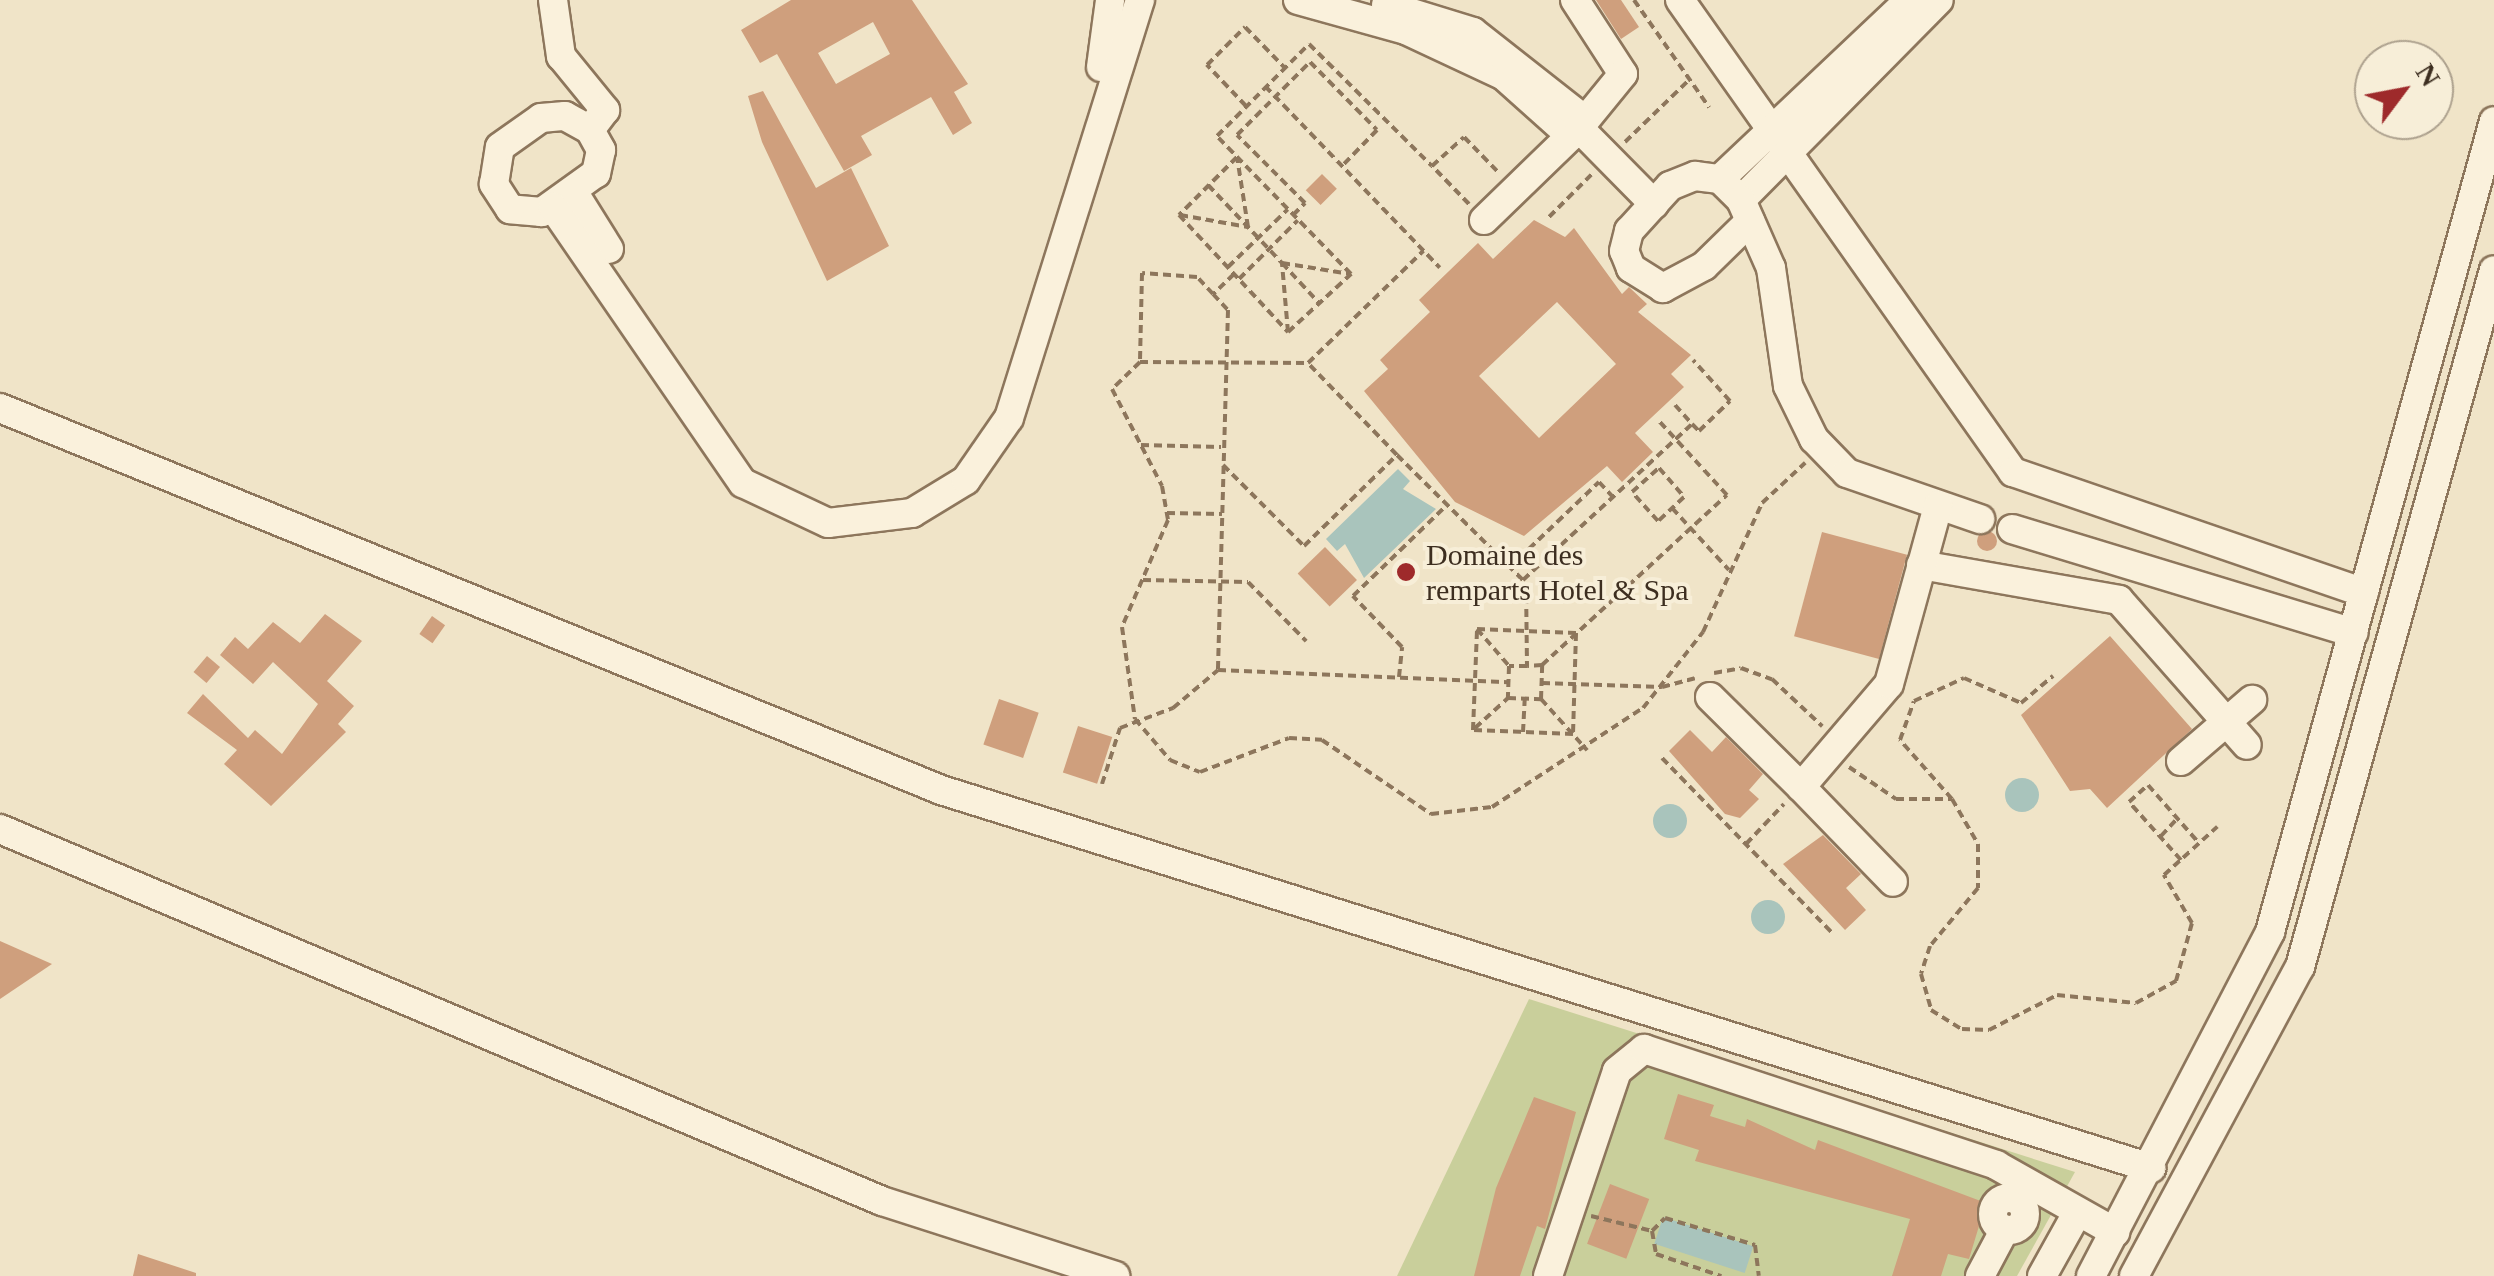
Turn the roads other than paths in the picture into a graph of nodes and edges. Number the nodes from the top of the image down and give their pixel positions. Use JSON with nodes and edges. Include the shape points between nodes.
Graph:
{"nodes":[{"id":1,"x":553,"y":0,"type":"edge"},
{"id":2,"x":1110,"y":0,"type":"edge"},
{"id":3,"x":1140,"y":0,"type":"edge"},
{"id":4,"x":1298,"y":0,"type":"edge"},
{"id":5,"x":1368,"y":0,"type":"edge"},
{"id":6,"x":1575,"y":0,"type":"edge"},
{"id":7,"x":1680,"y":0,"type":"edge"},
{"id":8,"x":1910,"y":0,"type":"edge"},
{"id":9,"x":1939,"y":0,"type":"edge"},
{"id":10,"x":2494,"y":121,"type":"edge"},
{"id":11,"x":1578,"y":128,"type":"junction"},
{"id":12,"x":590,"y":130,"type":"junction"},
{"id":13,"x":1779,"y":143,"type":"junction"},
{"id":14,"x":1720,"y":179,"type":"junction"},
{"id":15,"x":563,"y":200,"type":"junction"},
{"id":16,"x":1654,"y":204,"type":"junction"},
{"id":17,"x":1745,"y":210,"type":"junction"},
{"id":18,"x":1484,"y":220,"type":"road end"},
{"id":19,"x":2494,"y":270,"type":"edge"},
{"id":20,"x":1024,"y":343,"type":"junction"},
{"id":21,"x":0,"y":408,"type":"edge"},
{"id":22,"x":1938,"y":506,"type":"junction"},
{"id":23,"x":1980,"y":519,"type":"dead end"},
{"id":24,"x":2012,"y":529,"type":"dead end"},
{"id":25,"x":1921,"y":565,"type":"junction"},
{"id":26,"x":2364,"y":593,"type":"junction"},
{"id":27,"x":2354,"y":634,"type":"junction"},
{"id":28,"x":1710,"y":697,"type":"dead end"},
{"id":29,"x":2252,"y":700,"type":"dead end"},
{"id":30,"x":2227,"y":722,"type":"junction"},
{"id":31,"x":2247,"y":745,"type":"dead end"},
{"id":32,"x":2181,"y":761,"type":"dead end"},
{"id":33,"x":1801,"y":787,"type":"junction"},
{"id":34,"x":0,"y":829,"type":"edge"},
{"id":35,"x":1893,"y":882,"type":"dead end"},
{"id":36,"x":2262,"y":950,"type":"junction"},
{"id":37,"x":2300,"y":967,"type":"junction"},
{"id":38,"x":2241,"y":996,"type":"junction"},
{"id":39,"x":2277,"y":1018,"type":"junction"},
{"id":40,"x":2151,"y":1168,"type":"junction"},
{"id":41,"x":2077,"y":1213,"type":"junction"},
{"id":42,"x":2005,"y":1230,"type":"dead end"},
{"id":43,"x":2115,"y":1232,"type":"junction"},
{"id":44,"x":1115,"y":1276,"type":"edge"},
{"id":45,"x":1548,"y":1276,"type":"edge"},
{"id":46,"x":1980,"y":1276,"type":"edge"},
{"id":47,"x":2042,"y":1276,"type":"edge"},
{"id":48,"x":2092,"y":1276,"type":"edge"},
{"id":49,"x":2134,"y":1276,"type":"edge"}],
"edges":[{"from":1,"to":12,"type":"street","via":[[561,56],[605,110]]},
{"from":2,"to":20,"type":"street","via":[[1108,42]]},
{"from":3,"to":20,"type":"street"},
{"from":4,"to":11,"type":"street","via":[[1406,30],[1504,76]]},
{"from":5,"to":11,"type":"street","via":[[1473,32]]},
{"from":6,"to":11,"type":"street","via":[[1622,74]]},
{"from":7,"to":13,"type":"street"},
{"from":8,"to":13,"type":"street"},
{"from":9,"to":13,"type":"street"},
{"from":10,"to":26,"type":"street"},
{"from":11,"to":16,"type":"street"},
{"from":11,"to":18,"type":"street"},
{"from":12,"to":15,"type":"street","via":[[600,162]]},
{"from":12,"to":15,"type":"street","via":[[554,114],[500,146],[493,174],[504,202],[526,214]]},
{"from":13,"to":14,"type":"street"},
{"from":13,"to":17,"type":"street"},
{"from":13,"to":26,"type":"street","via":[[2013,472]]},
{"from":14,"to":16,"type":"street","via":[[1694,176]]},
{"from":14,"to":17,"type":"street"},
{"from":15,"to":20,"type":"street","via":[[744,483],[798,515],[863,524],[928,507],[974,472],[1009,418]]},
{"from":16,"to":17,"type":"street","via":[[1624,251],[1639,276],[1663,288],[1704,266]]},
{"from":17,"to":22,"type":"street","via":[[1772,268],[1788,386],[1824,450],[1847,473]]},
{"from":19,"to":37,"type":"street"},
{"from":21,"to":40,"type":"street","via":[[942,790]]},
{"from":22,"to":23,"type":"street"},
{"from":22,"to":25,"type":"street"},
{"from":24,"to":27,"type":"street"},
{"from":25,"to":30,"type":"street","via":[[2118,600]]},
{"from":25,"to":33,"type":"street","via":[[1889,684]]},
{"from":26,"to":27,"type":"street"},
{"from":27,"to":36,"type":"street"},
{"from":28,"to":33,"type":"street"},
{"from":29,"to":30,"type":"street"},
{"from":30,"to":31,"type":"street"},
{"from":30,"to":32,"type":"street"},
{"from":33,"to":35,"type":"street"},
{"from":34,"to":44,"type":"street","via":[[882,1201]]},
{"from":36,"to":37,"type":"street"},
{"from":36,"to":38,"type":"street"},
{"from":37,"to":39,"type":"street"},
{"from":38,"to":39,"type":"street"},
{"from":38,"to":40,"type":"street"},
{"from":39,"to":49,"type":"street"},
{"from":40,"to":43,"type":"street"},
{"from":41,"to":43,"type":"street"},
{"from":41,"to":45,"type":"street","via":[[1996,1165],[1644,1048],[1618,1071]]},
{"from":41,"to":47,"type":"street"},
{"from":42,"to":46,"type":"street"},
{"from":43,"to":48,"type":"street"}]}
